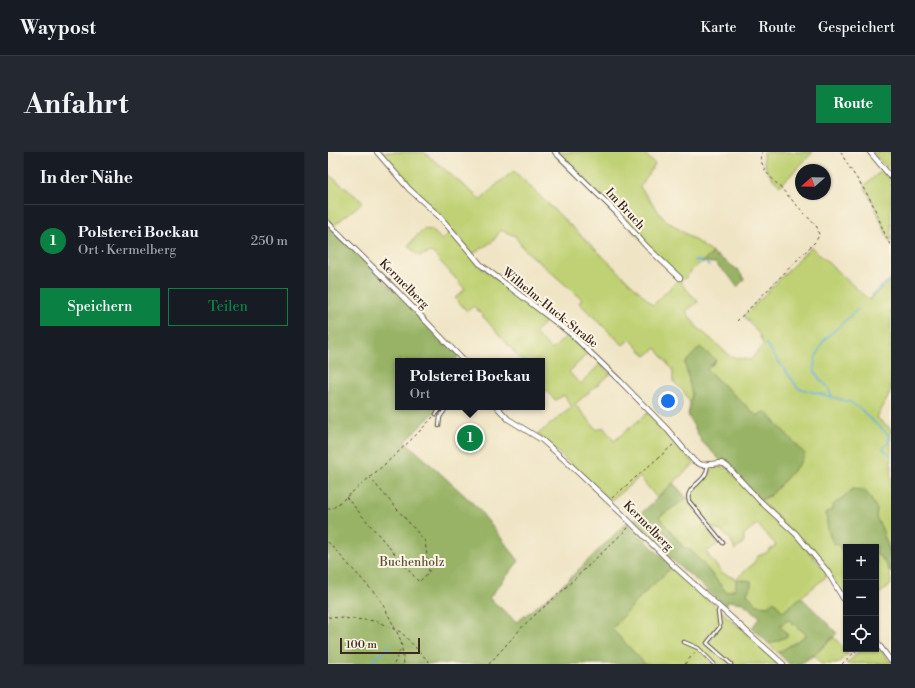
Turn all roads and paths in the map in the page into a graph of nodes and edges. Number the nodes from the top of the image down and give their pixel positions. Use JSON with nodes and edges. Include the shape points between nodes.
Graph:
{"nodes":[{"id":1,"x":377,"y":152,"type":"edge"},
{"id":2,"x":555,"y":152,"type":"edge"},
{"id":3,"x":762,"y":152,"type":"edge"},
{"id":4,"x":841,"y":152,"type":"edge"},
{"id":5,"x":870,"y":152,"type":"edge"},
{"id":6,"x":891,"y":178,"type":"edge"},
{"id":7,"x":328,"y":223,"type":"edge"},
{"id":8,"x":891,"y":246,"type":"edge"},
{"id":9,"x":680,"y":278,"type":"dead end"},
{"id":10,"x":737,"y":320,"type":"dead end"},
{"id":11,"x":461,"y":358,"type":"edge"},
{"id":12,"x":439,"y":410,"type":"edge"},
{"id":13,"x":445,"y":410,"type":"edge"},
{"id":14,"x":500,"y":410,"type":"edge"},
{"id":15,"x":436,"y":414,"type":"joint"},
{"id":16,"x":439,"y":426,"type":"dead end"},
{"id":17,"x":678,"y":441,"type":"junction"},
{"id":18,"x":708,"y":465,"type":"junction"},
{"id":19,"x":370,"y":478,"type":"junction"},
{"id":20,"x":346,"y":497,"type":"junction"},
{"id":21,"x":608,"y":501,"type":"junction"},
{"id":22,"x":328,"y":509,"type":"edge"},
{"id":23,"x":632,"y":524,"type":"junction"},
{"id":24,"x":328,"y":542,"type":"edge"},
{"id":25,"x":723,"y":543,"type":"dead end"},
{"id":26,"x":843,"y":598,"type":"edge"},
{"id":27,"x":720,"y":607,"type":"junction"},
{"id":28,"x":328,"y":617,"type":"edge"},
{"id":29,"x":396,"y":630,"type":"junction"},
{"id":30,"x":684,"y":642,"type":"dead end"},
{"id":31,"x":879,"y":645,"type":"edge"},
{"id":32,"x":402,"y":647,"type":"junction"},
{"id":33,"x":698,"y":648,"type":"junction"},
{"id":34,"x":855,"y":652,"type":"edge"},
{"id":35,"x":891,"y":661,"type":"edge"},
{"id":36,"x":394,"y":664,"type":"edge"},
{"id":37,"x":404,"y":664,"type":"edge"},
{"id":38,"x":431,"y":664,"type":"edge"},
{"id":39,"x":489,"y":664,"type":"edge"},
{"id":40,"x":685,"y":664,"type":"edge"},
{"id":41,"x":714,"y":664,"type":"edge"},
{"id":42,"x":731,"y":664,"type":"edge"},
{"id":43,"x":783,"y":664,"type":"edge"},
{"id":44,"x":842,"y":664,"type":"edge"}],
"edges":[{"from":1,"to":17,"type":"street","name":"Wilhelm-Huck-Straße","via":[[409,189],[440,217],[481,265],[570,333]]},
{"from":2,"to":9,"type":"street","name":"Im Bruch"},
{"from":3,"to":10,"type":"path","via":[[761,161],[766,172],[817,227],[819,235],[816,241]]},
{"from":4,"to":8,"type":"path","via":[[872,203]]},
{"from":5,"to":6,"type":"street"},
{"from":7,"to":11,"type":"street","name":"Kermelberg"},
{"from":12,"to":15,"type":"lane"},
{"from":13,"to":16,"type":"lane","via":[[440,417]]},
{"from":14,"to":21,"type":"street","name":"Kermelberg","via":[[508,419],[542,440]]},
{"from":15,"to":19,"type":"path"},
{"from":17,"to":18,"type":"street","name":"Wilhelm-Huck-Straße","via":[[694,461]]},
{"from":17,"to":21,"type":"path"},
{"from":18,"to":25,"type":"lane","via":[[705,475],[690,491],[688,498]]},
{"from":18,"to":26,"type":"street","name":"Wilhelm-Huck-Straße","via":[[724,464],[728,467],[796,534],[826,570]]},
{"from":19,"to":20,"type":"path"},
{"from":19,"to":20,"type":"path","via":[[425,541],[429,572],[419,582]]},
{"from":20,"to":22,"type":"path","via":[[332,510]]},
{"from":21,"to":23,"type":"street","name":"Kermelberg"},
{"from":23,"to":27,"type":"street","name":"Kermelberg"},
{"from":23,"to":39,"type":"path","via":[[524,625]]},
{"from":24,"to":29,"type":"path","via":[[380,599]]},
{"from":27,"to":42,"type":"lane","via":[[720,627],[707,643]]},
{"from":27,"to":43,"type":"street","name":"Kermelberg"},
{"from":28,"to":29,"type":"path","via":[[376,621]]},
{"from":29,"to":32,"type":"path"},
{"from":29,"to":38,"type":"path","via":[[401,632]]},
{"from":30,"to":33,"type":"lane"},
{"from":31,"to":35,"type":"street"},
{"from":32,"to":36,"type":"path"},
{"from":32,"to":37,"type":"path"},
{"from":33,"to":40,"type":"path"},
{"from":33,"to":41,"type":"lane"},
{"from":34,"to":44,"type":"path"}]}
